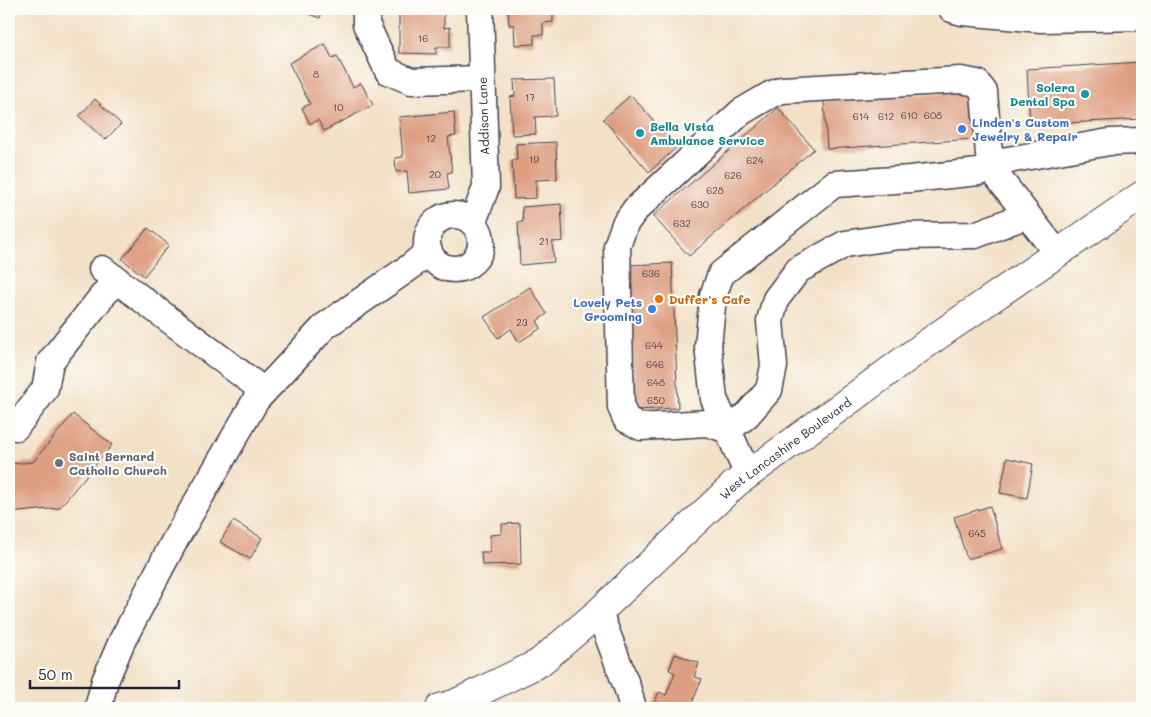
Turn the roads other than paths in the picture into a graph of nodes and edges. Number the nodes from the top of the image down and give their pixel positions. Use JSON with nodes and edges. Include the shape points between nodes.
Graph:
{"nodes":[{"id":1,"x":366,"y":9,"type":"edge"},
{"id":2,"x":480,"y":9,"type":"edge"},
{"id":3,"x":952,"y":9,"type":"edge"},
{"id":4,"x":1142,"y":17,"type":"edge"},
{"id":5,"x":482,"y":79,"type":"junction"},
{"id":6,"x":1142,"y":141,"type":"edge"},
{"id":7,"x":990,"y":168,"type":"junction"},
{"id":8,"x":1142,"y":195,"type":"edge"},
{"id":9,"x":1027,"y":215,"type":"junction"},
{"id":10,"x":473,"y":222,"type":"junction"},
{"id":11,"x":429,"y":251,"type":"junction"},
{"id":12,"x":1057,"y":253,"type":"junction"},
{"id":13,"x":264,"y":391,"type":"junction"},
{"id":14,"x":11,"y":424,"type":"edge"},
{"id":15,"x":728,"y":430,"type":"junction"},
{"id":16,"x":748,"y":474,"type":"junction"},
{"id":17,"x":599,"y":612,"type":"junction"},
{"id":18,"x":98,"y":708,"type":"edge"},
{"id":19,"x":440,"y":708,"type":"edge"},
{"id":20,"x":632,"y":708,"type":"edge"}],
"edges":[{"from":1,"to":5,"type":"street","via":[[366,24],[388,71],[411,81]]},
{"from":2,"to":5,"type":"street","name":"Addison Lane"},
{"from":3,"to":4,"type":"street","via":[[1041,19]]},
{"from":5,"to":10,"type":"street","name":"Addison Lane","via":[[486,187]]},
{"from":6,"to":7,"type":"street","via":[[1109,142],[1008,160]]},
{"from":7,"to":9,"type":"street"},
{"from":7,"to":15,"type":"street","via":[[949,175],[834,184],[721,274],[713,296],[708,346],[714,399]]},
{"from":7,"to":15,"type":"street","via":[[984,92],[977,84],[961,80],[782,90],[741,112],[635,210],[624,224],[617,246],[621,407],[626,419],[641,427],[707,423]]},
{"from":8,"to":12,"type":"main road","name":"West Lancashire Boulevard"},
{"from":9,"to":12,"type":"street"},
{"from":9,"to":15,"type":"street","via":[[975,236],[899,236],[844,244],[798,270],[776,299],[770,321],[774,366],[769,390],[747,415]]},
{"from":10,"to":11,"type":"street","via":[[456,215],[439,219],[428,233]]},
{"from":10,"to":11,"type":"street","via":[[481,237],[481,246],[473,262],[457,269],[448,268],[433,259]]},
{"from":11,"to":13,"type":"street","via":[[325,326]]},
{"from":12,"to":16,"type":"main road","name":"West Lancashire Boulevard"},
{"from":13,"to":14,"type":"street","via":[[109,274],[50,362],[45,389]]},
{"from":13,"to":18,"type":"street","via":[[174,540],[122,641],[105,681]]},
{"from":15,"to":16,"type":"street"},
{"from":16,"to":17,"type":"main road","name":"West Lancashire Boulevard"},
{"from":17,"to":19,"type":"main road","name":"West Lancashire Boulevard","via":[[540,663]]},
{"from":17,"to":20,"type":"street"}]}
